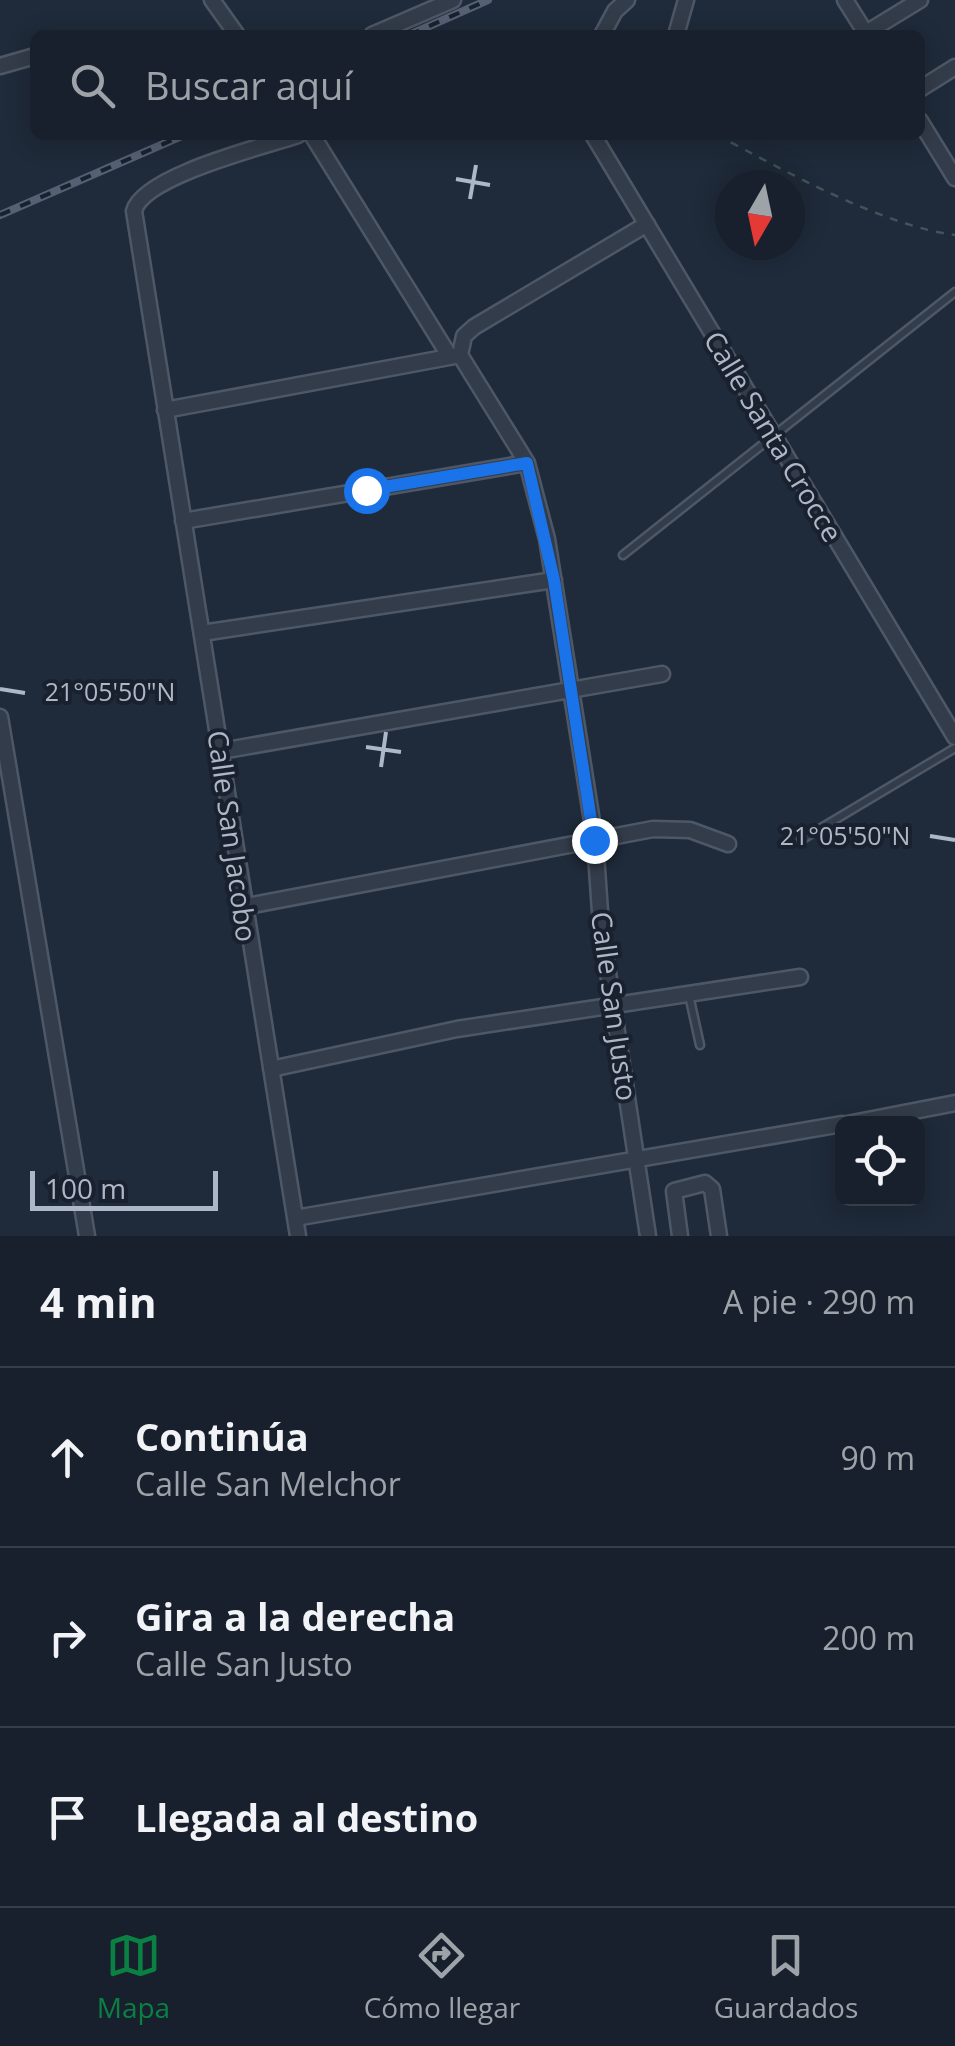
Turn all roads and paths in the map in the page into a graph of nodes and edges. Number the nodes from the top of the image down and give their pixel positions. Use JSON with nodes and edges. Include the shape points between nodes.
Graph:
{"nodes":[{"id":1,"x":212,"y":0,"type":"edge"},
{"id":2,"x":453,"y":0,"type":"edge"},
{"id":3,"x":628,"y":0,"type":"edge"},
{"id":4,"x":686,"y":0,"type":"edge"},
{"id":5,"x":845,"y":0,"type":"edge"},
{"id":6,"x":920,"y":0,"type":"edge"},
{"id":7,"x":233,"y":30,"type":"edge"},
{"id":8,"x":384,"y":30,"type":"edge"},
{"id":9,"x":605,"y":30,"type":"edge"},
{"id":10,"x":677,"y":30,"type":"edge"},
{"id":11,"x":864,"y":30,"type":"edge"},
{"id":12,"x":872,"y":30,"type":"edge"},
{"id":13,"x":30,"y":57,"type":"edge"},
{"id":14,"x":0,"y":66,"type":"edge"},
{"id":15,"x":955,"y":67,"type":"edge"},
{"id":16,"x":925,"y":86,"type":"edge"},
{"id":17,"x":925,"y":126,"type":"edge"},
{"id":18,"x":284,"y":140,"type":"edge"},
{"id":19,"x":315,"y":140,"type":"edge"},
{"id":20,"x":596,"y":140,"type":"edge"},
{"id":21,"x":727,"y":140,"type":"edge"},
{"id":22,"x":950,"y":158,"type":"edge"},
{"id":23,"x":955,"y":178,"type":"edge"},
{"id":24,"x":647,"y":224,"type":"junction"},
{"id":25,"x":955,"y":235,"type":"edge"},
{"id":26,"x":955,"y":292,"type":"edge"},
{"id":27,"x":455,"y":356,"type":"junction"},
{"id":28,"x":165,"y":410,"type":"junction"},
{"id":29,"x":773,"y":437,"type":"junction"},
{"id":30,"x":527,"y":463,"type":"junction"},
{"id":31,"x":183,"y":521,"type":"junction"},
{"id":32,"x":623,"y":555,"type":"dead end"},
{"id":33,"x":554,"y":580,"type":"junction"},
{"id":34,"x":202,"y":633,"type":"junction"},
{"id":35,"x":662,"y":674,"type":"dead end"},
{"id":36,"x":571,"y":688,"type":"junction"},
{"id":37,"x":0,"y":717,"type":"edge"},
{"id":38,"x":955,"y":736,"type":"edge"},
{"id":39,"x":955,"y":748,"type":"edge"},
{"id":40,"x":221,"y":751,"type":"junction"},
{"id":41,"x":5,"y":772,"type":"edge"},
{"id":42,"x":594,"y":840,"type":"junction"},
{"id":43,"x":801,"y":840,"type":"dead end"},
{"id":44,"x":728,"y":844,"type":"dead end"},
{"id":45,"x":242,"y":906,"type":"junction"},
{"id":46,"x":800,"y":978,"type":"dead end"},
{"id":47,"x":689,"y":994,"type":"junction"},
{"id":48,"x":614,"y":1006,"type":"junction"},
{"id":49,"x":700,"y":1045,"type":"dead end"},
{"id":50,"x":271,"y":1069,"type":"junction"},
{"id":51,"x":955,"y":1103,"type":"edge"},
{"id":52,"x":887,"y":1116,"type":"edge"},
{"id":53,"x":835,"y":1126,"type":"edge"},
{"id":54,"x":636,"y":1162,"type":"junction"},
{"id":55,"x":295,"y":1218,"type":"junction"},
{"id":56,"x":87,"y":1236,"type":"edge"},
{"id":57,"x":298,"y":1236,"type":"edge"},
{"id":58,"x":648,"y":1236,"type":"edge"},
{"id":59,"x":680,"y":1236,"type":"edge"},
{"id":60,"x":719,"y":1236,"type":"edge"}],
"edges":[{"from":1,"to":7,"type":"street"},
{"from":2,"to":8,"type":"street"},
{"from":3,"to":9,"type":"street"},
{"from":4,"to":10,"type":"street"},
{"from":5,"to":11,"type":"street"},
{"from":6,"to":12,"type":"street"},
{"from":13,"to":14,"type":"street"},
{"from":15,"to":16,"type":"street"},
{"from":17,"to":22,"type":"street"},
{"from":18,"to":28,"type":"street","name":"Calle San Jacobo","via":[[170,180],[137,200],[134,222]]},
{"from":19,"to":27,"type":"street","name":"Calle San Justo"},
{"from":20,"to":24,"type":"street","name":"Calle Santa Crocce"},
{"from":21,"to":25,"type":"path","via":[[892,219]]},
{"from":22,"to":23,"type":"street"},
{"from":24,"to":27,"type":"street","via":[[474,327]]},
{"from":24,"to":29,"type":"street","name":"Calle Santa Crocce"},
{"from":26,"to":29,"type":"lane"},
{"from":27,"to":28,"type":"street"},
{"from":27,"to":30,"type":"street","name":"Calle San Justo"},
{"from":28,"to":31,"type":"street","name":"Calle San Jacobo"},
{"from":29,"to":32,"type":"lane"},
{"from":29,"to":38,"type":"street","name":"Calle Santa Crocce"},
{"from":30,"to":31,"type":"street"},
{"from":30,"to":33,"type":"street","name":"Calle San Justo"},
{"from":31,"to":34,"type":"street","name":"Calle San Jacobo"},
{"from":33,"to":34,"type":"street"},
{"from":33,"to":36,"type":"street","name":"Calle San Justo"},
{"from":34,"to":40,"type":"street","name":"Calle San Jacobo"},
{"from":35,"to":36,"type":"street"},
{"from":36,"to":40,"type":"street"},
{"from":36,"to":42,"type":"street","name":"Calle San Justo"},
{"from":37,"to":41,"type":"street"},
{"from":39,"to":43,"type":"lane"},
{"from":40,"to":45,"type":"street","name":"Calle San Jacobo"},
{"from":41,"to":56,"type":"street"},
{"from":42,"to":44,"type":"street","via":[[668,828]]},
{"from":42,"to":45,"type":"street"},
{"from":42,"to":48,"type":"street","name":"Calle San Justo"},
{"from":45,"to":50,"type":"street","name":"Calle San Jacobo"},
{"from":46,"to":47,"type":"street"},
{"from":47,"to":48,"type":"street"},
{"from":47,"to":49,"type":"lane"},
{"from":48,"to":50,"type":"street","via":[[456,1029]]},
{"from":48,"to":54,"type":"street","name":"Calle San Justo"},
{"from":50,"to":55,"type":"street","name":"Calle San Jacobo"},
{"from":51,"to":52,"type":"street"},
{"from":53,"to":54,"type":"street"},
{"from":54,"to":55,"type":"street"},
{"from":54,"to":58,"type":"street","name":"Calle San Justo"},
{"from":55,"to":57,"type":"street","name":"Calle San Jacobo"},
{"from":59,"to":60,"type":"street","via":[[674,1191],[705,1184],[712,1189]]}]}
